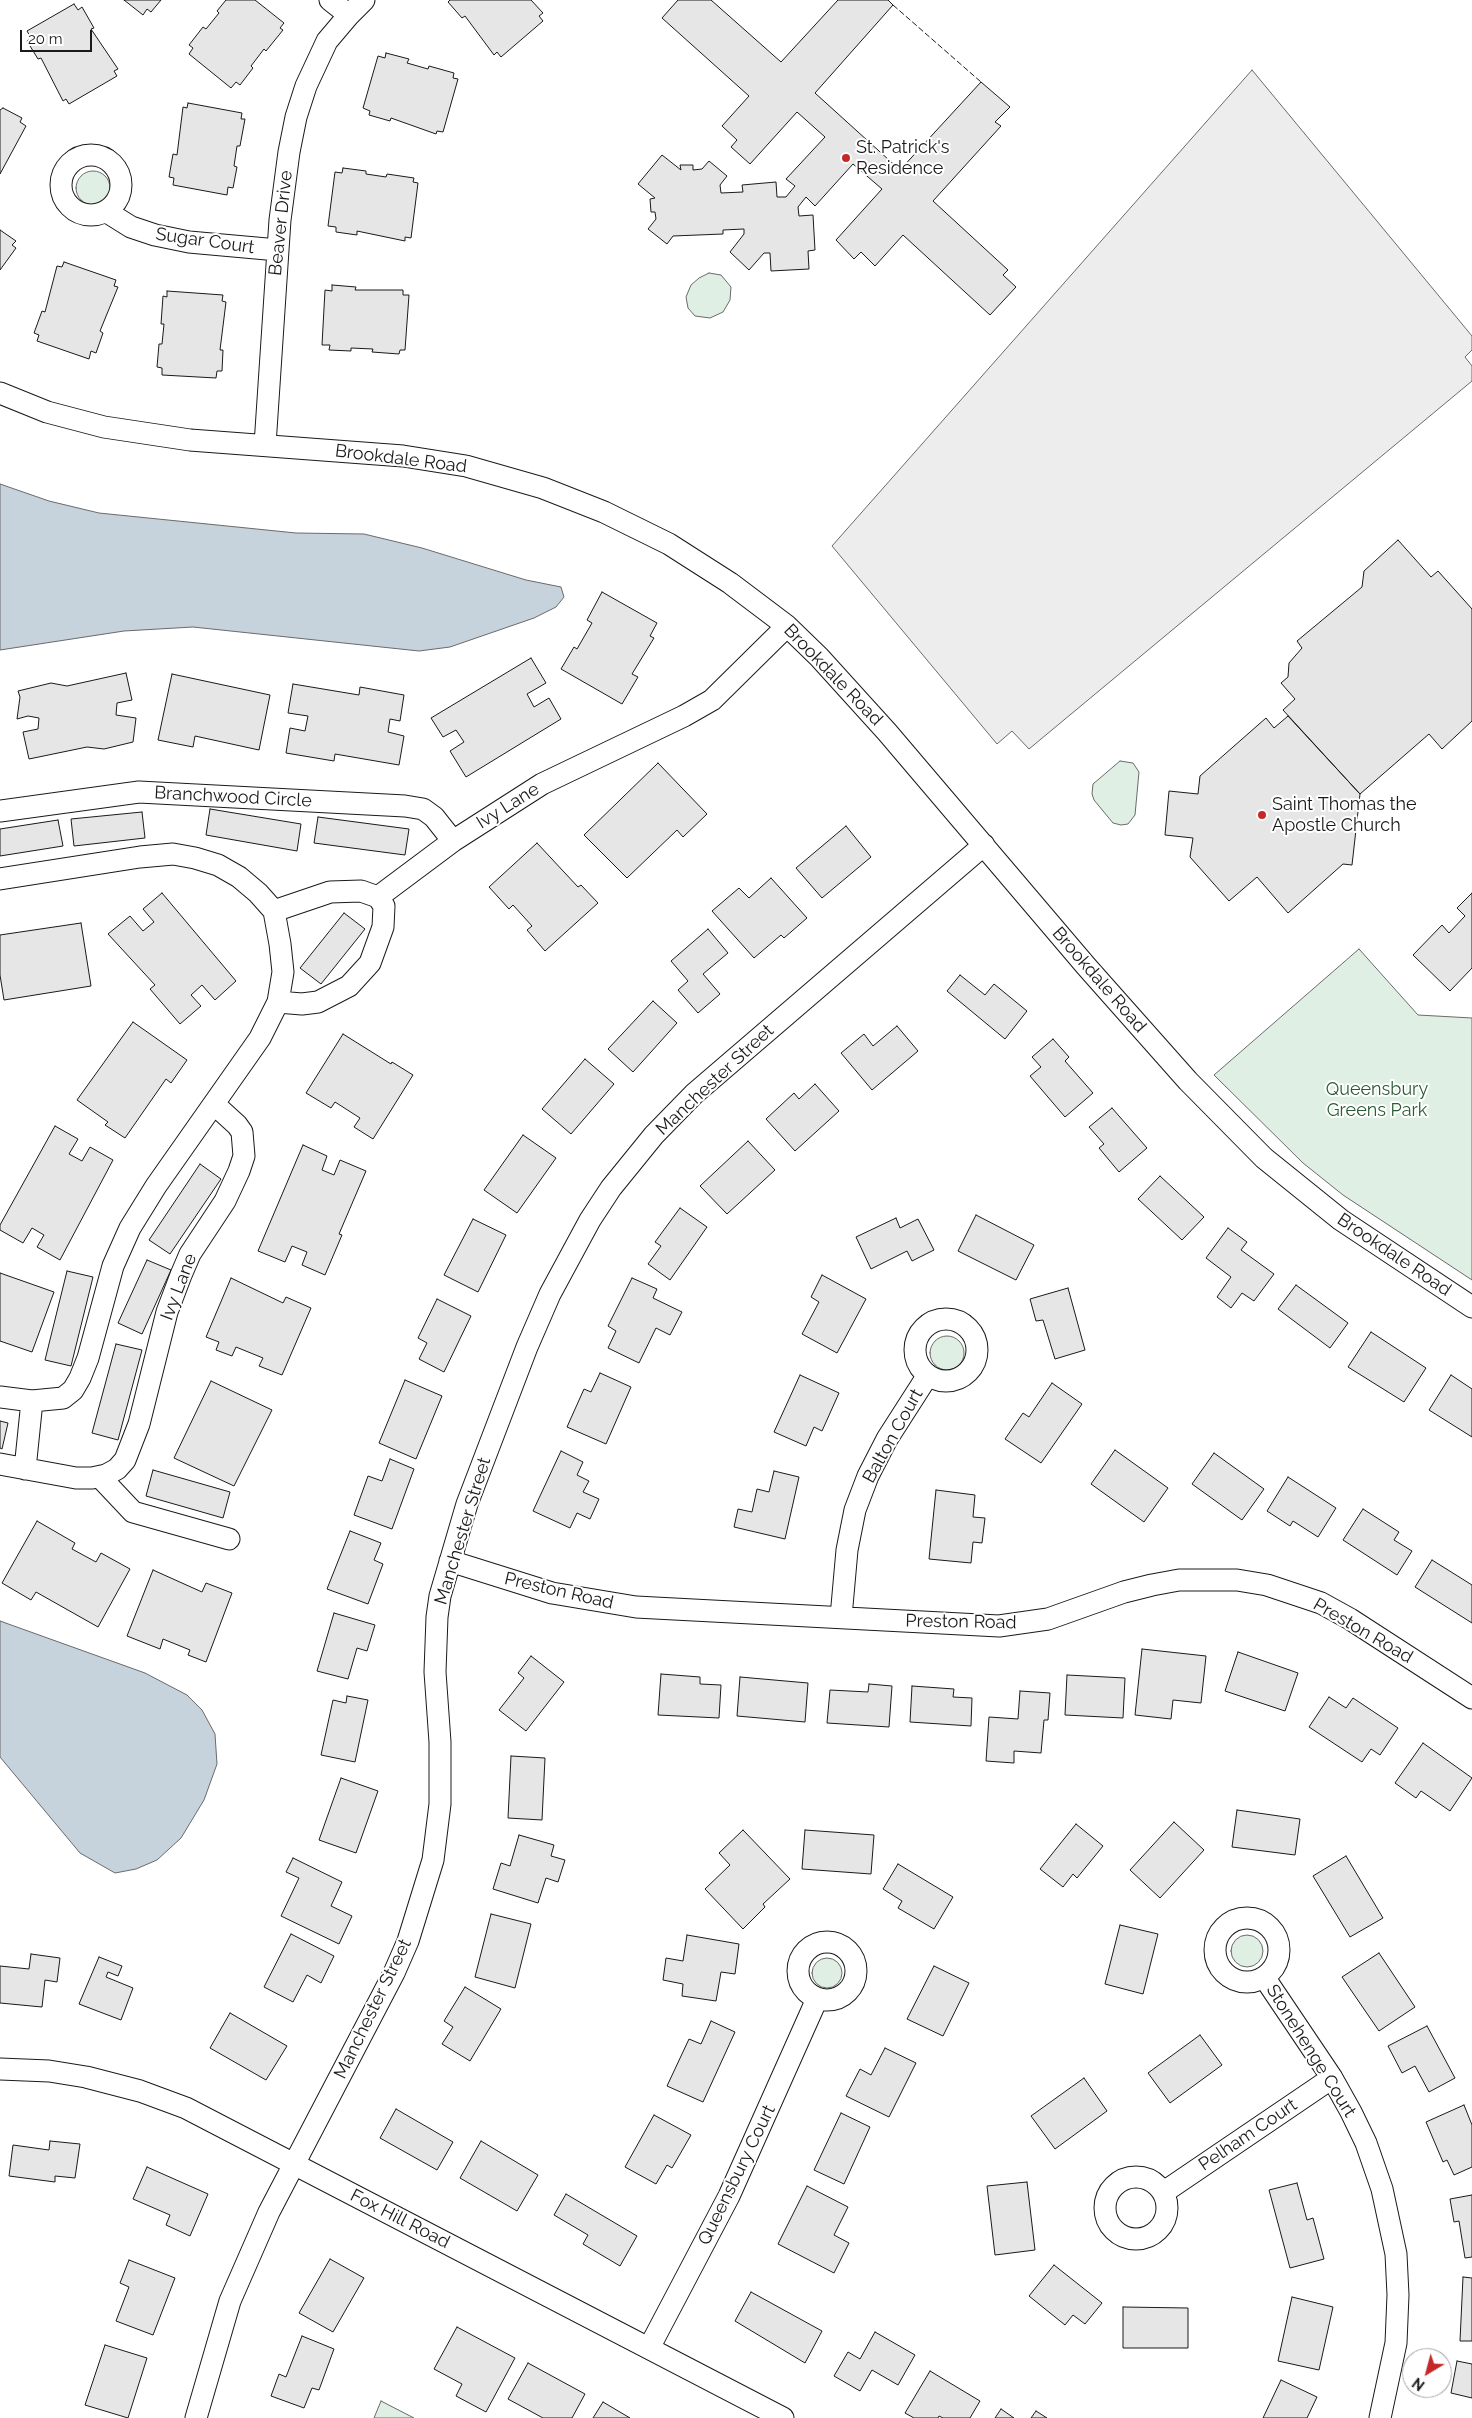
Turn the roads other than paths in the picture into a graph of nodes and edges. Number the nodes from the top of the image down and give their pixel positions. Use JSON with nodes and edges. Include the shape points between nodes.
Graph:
{"nodes":[{"id":1,"x":330,"y":0,"type":"edge"},
{"id":2,"x":364,"y":0,"type":"edge"},
{"id":3,"x":349,"y":15,"type":"junction"},
{"id":4,"x":107,"y":212,"type":"dead end"},
{"id":5,"x":278,"y":250,"type":"junction"},
{"id":6,"x":0,"y":393,"type":"edge"},
{"id":7,"x":265,"y":445,"type":"junction"},
{"id":8,"x":787,"y":626,"type":"junction"},
{"id":9,"x":0,"y":811,"type":"edge"},
{"id":10,"x":453,"y":841,"type":"junction"},
{"id":11,"x":984,"y":845,"type":"junction"},
{"id":12,"x":0,"y":879,"type":"edge"},
{"id":13,"x":378,"y":898,"type":"junction"},
{"id":14,"x":274,"y":911,"type":"junction"},
{"id":15,"x":278,"y":1002,"type":"junction"},
{"id":16,"x":214,"y":1104,"type":"junction"},
{"id":17,"x":1472,"y":1307,"type":"edge"},
{"id":18,"x":928,"y":1375,"type":"dead end"},
{"id":19,"x":0,"y":1397,"type":"edge"},
{"id":20,"x":32,"y":1401,"type":"junction"},
{"id":21,"x":0,"y":1464,"type":"edge"},
{"id":22,"x":25,"y":1469,"type":"junction"},
{"id":23,"x":100,"y":1477,"type":"junction"},
{"id":24,"x":229,"y":1539,"type":"dead end"},
{"id":25,"x":450,"y":1561,"type":"junction"},
{"id":26,"x":841,"y":1617,"type":"junction"},
{"id":27,"x":1472,"y":1698,"type":"edge"},
{"id":28,"x":1264,"y":1977,"type":"dead end"},
{"id":29,"x":817,"y":1999,"type":"dead end"},
{"id":30,"x":0,"y":2069,"type":"edge"},
{"id":31,"x":1332,"y":2078,"type":"junction"},
{"id":32,"x":294,"y":2164,"type":"junction"},
{"id":33,"x":1164,"y":2192,"type":"dead end"},
{"id":34,"x":649,"y":2348,"type":"junction"},
{"id":35,"x":196,"y":2418,"type":"edge"},
{"id":36,"x":783,"y":2418,"type":"edge"},
{"id":37,"x":1380,"y":2418,"type":"edge"}],
"edges":[{"from":1,"to":3,"type":"street"},
{"from":2,"to":3,"type":"street","name":"Beaver Drive"},
{"from":3,"to":5,"type":"street","name":"Beaver Drive","via":[[327,41],[317,60],[296,117],[283,191]]},
{"from":4,"to":5,"type":"street","name":"Sugar Court","via":[[131,227],[155,235],[189,242]]},
{"from":5,"to":7,"type":"street","name":"Beaver Drive"},
{"from":6,"to":7,"type":"street","name":"Brookdale Road","via":[[47,412],[104,427],[190,440]]},
{"from":7,"to":8,"type":"street","name":"Brookdale Road","via":[[412,457],[466,466],[543,488],[604,512],[669,544],[730,583]]},
{"from":8,"to":10,"type":"street","name":"Ivy Lane","via":[[712,700],[542,784]]},
{"from":8,"to":11,"type":"street","name":"Brookdale Road","via":[[888,732]]},
{"from":9,"to":10,"type":"street","name":"Branchwood Circle","via":[[139,792],[405,806],[434,816]]},
{"from":10,"to":13,"type":"street","name":"Ivy Lane"},
{"from":11,"to":17,"type":"street","name":"Brookdale Road","via":[[1188,1081],[1264,1158],[1341,1220]]},
{"from":11,"to":25,"type":"street","name":"Manchester Street","via":[[694,1094],[654,1135],[611,1188],[575,1247],[535,1329],[468,1504]]},
{"from":12,"to":14,"type":"street","via":[[173,854],[218,865],[240,877]]},
{"from":13,"to":14,"type":"street","via":[[361,891],[330,892]]},
{"from":13,"to":15,"type":"street","via":[[384,906],[383,927],[370,963],[349,986],[318,1002]]},
{"from":14,"to":15,"type":"street","via":[[283,972]]},
{"from":15,"to":16,"type":"street","via":[[260,1038]]},
{"from":16,"to":20,"type":"street","via":[[130,1228],[113,1266],[88,1358],[73,1390],[63,1398]]},
{"from":16,"to":23,"type":"street","name":"Ivy Lane","via":[[242,1132],[244,1156],[240,1171],[225,1201],[190,1254],[181,1275],[167,1312],[133,1443],[117,1469]]},
{"from":18,"to":26,"type":"street","name":"Balton Court","via":[[887,1439],[855,1510],[847,1550]]},
{"from":19,"to":20,"type":"street"},
{"from":20,"to":22,"type":"street"},
{"from":21,"to":22,"type":"street","name":"Ivy Lane"},
{"from":22,"to":23,"type":"street","name":"Ivy Lane","via":[[76,1478]]},
{"from":23,"to":24,"type":"street","via":[[133,1512]]},
{"from":25,"to":26,"type":"street","name":"Preston Road","via":[[552,1592],[636,1607]]},
{"from":25,"to":32,"type":"street","name":"Manchester Street","via":[[437,1617],[435,1672],[440,1804],[433,1860],[408,1941],[394,1973]]},
{"from":26,"to":27,"type":"street","name":"Preston Road","via":[[999,1626],[1027,1624],[1152,1585],[1179,1580],[1237,1580],[1267,1585],[1321,1603]]},
{"from":28,"to":31,"type":"street","name":"Stonehenge Court"},
{"from":29,"to":34,"type":"street","name":"Queensbury Court","via":[[729,2196]]},
{"from":30,"to":32,"type":"street","name":"Fox Hill Road","via":[[49,2071],[140,2091],[194,2112]]},
{"from":31,"to":33,"type":"street","name":"Pelham Court"},
{"from":31,"to":37,"type":"street","name":"Stonehenge Court","via":[[1366,2143],[1382,2189],[1396,2254],[1396,2343]]},
{"from":32,"to":34,"type":"street","name":"Fox Hill Road"},
{"from":32,"to":35,"type":"street","name":"Manchester Street","via":[[230,2301]]},
{"from":34,"to":36,"type":"street","name":"Fox Hill Road"}]}
